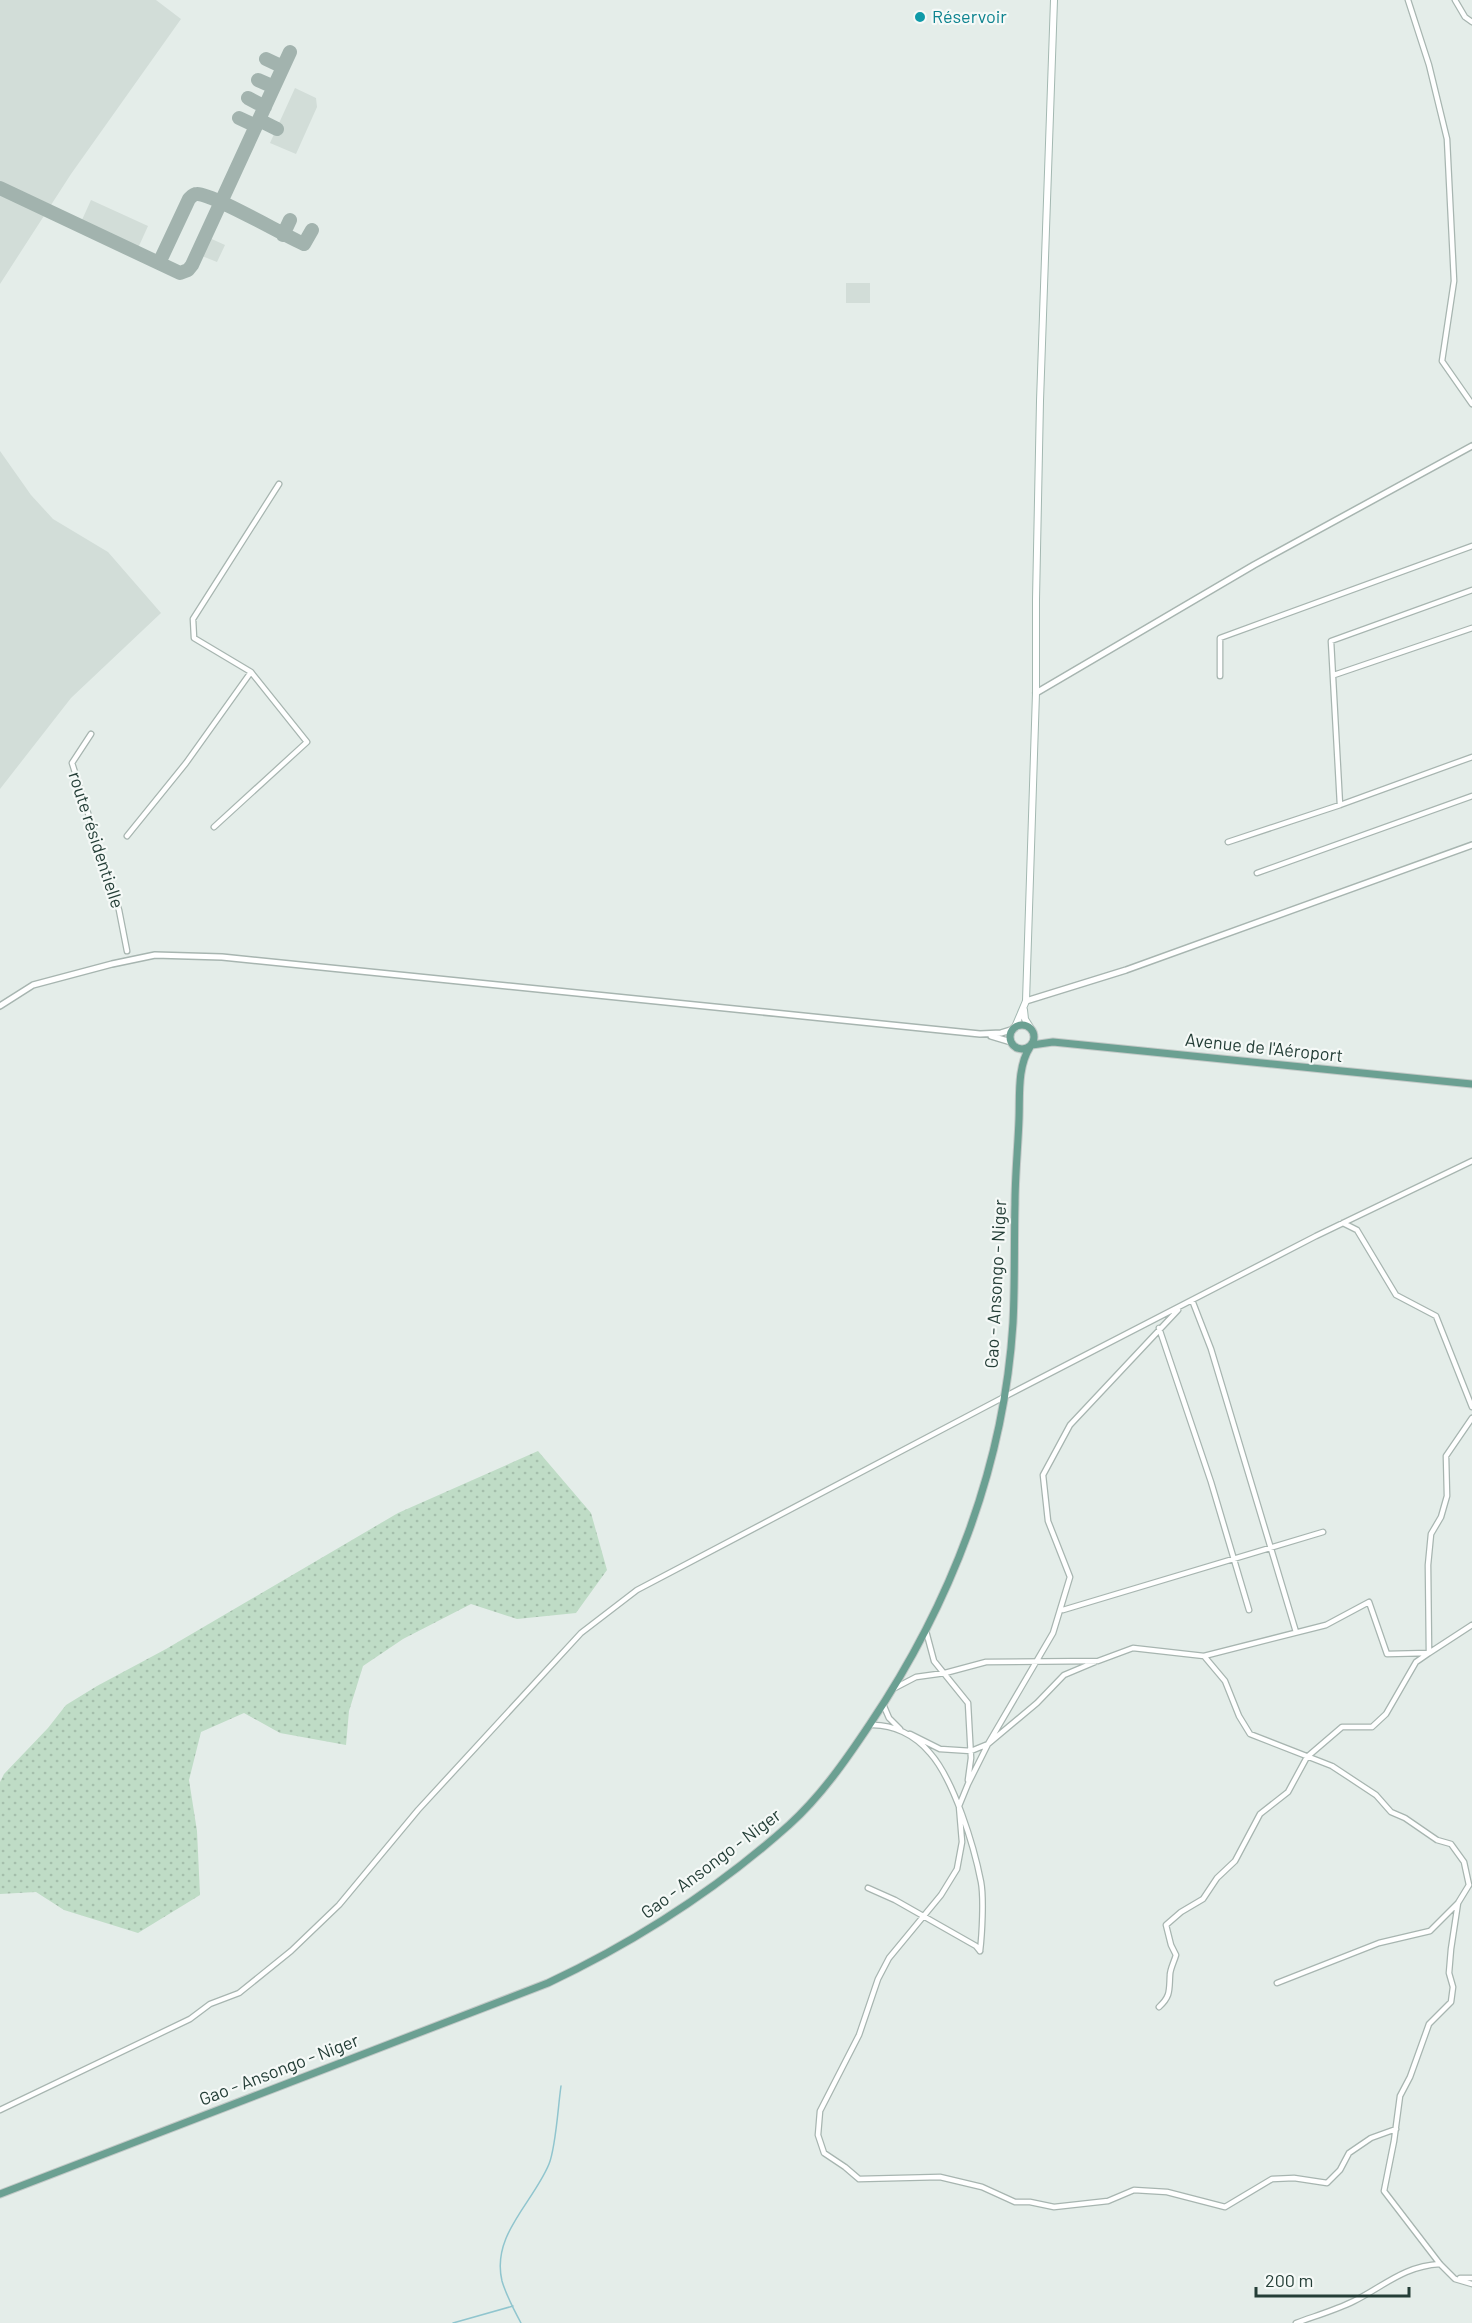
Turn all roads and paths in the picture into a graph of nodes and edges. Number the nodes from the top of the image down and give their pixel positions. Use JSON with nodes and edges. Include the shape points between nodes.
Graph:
{"nodes":[{"id":1,"x":1054,"y":0,"type":"edge"},
{"id":2,"x":1408,"y":0,"type":"edge"},
{"id":3,"x":1455,"y":0,"type":"edge"},
{"id":4,"x":1472,"y":22,"type":"edge"},
{"id":5,"x":1472,"y":404,"type":"edge"},
{"id":6,"x":1472,"y":446,"type":"edge"},
{"id":7,"x":279,"y":484,"type":"dead end"},
{"id":8,"x":1472,"y":546,"type":"edge"},
{"id":9,"x":1472,"y":590,"type":"edge"},
{"id":10,"x":1472,"y":628,"type":"edge"},
{"id":11,"x":251,"y":672,"type":"junction"},
{"id":12,"x":1334,"y":675,"type":"junction"},
{"id":13,"x":1220,"y":676,"type":"dead end"},
{"id":14,"x":1036,"y":693,"type":"junction"},
{"id":15,"x":91,"y":734,"type":"dead end"},
{"id":16,"x":1472,"y":757,"type":"edge"},
{"id":17,"x":1472,"y":796,"type":"edge"},
{"id":18,"x":1340,"y":805,"type":"junction"},
{"id":19,"x":214,"y":827,"type":"dead end"},
{"id":20,"x":127,"y":836,"type":"dead end"},
{"id":21,"x":1228,"y":842,"type":"dead end"},
{"id":22,"x":1472,"y":845,"type":"edge"},
{"id":23,"x":1257,"y":873,"type":"dead end"},
{"id":24,"x":127,"y":951,"type":"dead end"},
{"id":25,"x":1024,"y":1004,"type":"junction"},
{"id":26,"x":0,"y":1006,"type":"edge"},
{"id":27,"x":1015,"y":1028,"type":"junction"},
{"id":28,"x":1032,"y":1030,"type":"junction"},
{"id":29,"x":986,"y":1035,"type":"junction"},
{"id":30,"x":1053,"y":1042,"type":"junction"},
{"id":31,"x":1013,"y":1045,"type":"junction"},
{"id":32,"x":1031,"y":1046,"type":"junction"},
{"id":33,"x":1022,"y":1070,"type":"junction"},
{"id":34,"x":1472,"y":1084,"type":"edge"},
{"id":35,"x":1472,"y":1161,"type":"edge"},
{"id":36,"x":1342,"y":1223,"type":"junction"},
{"id":37,"x":1192,"y":1300,"type":"junction"},
{"id":38,"x":1182,"y":1306,"type":"junction"},
{"id":39,"x":1159,"y":1328,"type":"junction"},
{"id":40,"x":1004,"y":1397,"type":"junction"},
{"id":41,"x":1472,"y":1407,"type":"edge"},
{"id":42,"x":1472,"y":1418,"type":"edge"},
{"id":43,"x":1323,"y":1532,"type":"dead end"},
{"id":44,"x":1270,"y":1548,"type":"junction"},
{"id":45,"x":1233,"y":1559,"type":"junction"},
{"id":46,"x":1063,"y":1610,"type":"dead end"},
{"id":47,"x":1249,"y":1610,"type":"dead end"},
{"id":48,"x":1472,"y":1625,"type":"edge"},
{"id":49,"x":926,"y":1631,"type":"junction"},
{"id":50,"x":1296,"y":1632,"type":"junction"},
{"id":51,"x":1429,"y":1653,"type":"junction"},
{"id":52,"x":1204,"y":1656,"type":"junction"},
{"id":53,"x":1037,"y":1661,"type":"junction"},
{"id":54,"x":1098,"y":1661,"type":"junction"},
{"id":55,"x":945,"y":1673,"type":"junction"},
{"id":56,"x":893,"y":1689,"type":"junction"},
{"id":57,"x":883,"y":1704,"type":"junction"},
{"id":58,"x":870,"y":1725,"type":"junction"},
{"id":59,"x":900,"y":1730,"type":"junction"},
{"id":60,"x":988,"y":1744,"type":"junction"},
{"id":61,"x":971,"y":1751,"type":"junction"},
{"id":62,"x":1307,"y":1757,"type":"junction"},
{"id":63,"x":968,"y":1784,"type":"junction"},
{"id":64,"x":959,"y":1806,"type":"junction"},
{"id":65,"x":1471,"y":1885,"type":"edge"},
{"id":66,"x":868,"y":1888,"type":"dead end"},
{"id":67,"x":1458,"y":1903,"type":"junction"},
{"id":68,"x":923,"y":1918,"type":"junction"},
{"id":69,"x":1277,"y":1983,"type":"dead end"},
{"id":70,"x":1159,"y":2007,"type":"dead end"},
{"id":71,"x":0,"y":2110,"type":"edge"},
{"id":72,"x":1396,"y":2129,"type":"junction"},
{"id":73,"x":0,"y":2194,"type":"edge"},
{"id":74,"x":1440,"y":2264,"type":"junction"},
{"id":75,"x":1455,"y":2278,"type":"junction"},
{"id":76,"x":1472,"y":2278,"type":"edge"},
{"id":77,"x":1472,"y":2284,"type":"edge"},
{"id":78,"x":1296,"y":2323,"type":"edge"}],
"edges":[{"from":1,"to":14,"type":"main road","via":[[1040,401]]},
{"from":2,"to":5,"type":"street","via":[[1447,139],[1454,281],[1442,361]]},
{"from":3,"to":4,"type":"street"},
{"from":6,"to":14,"type":"street","via":[[1254,565]]},
{"from":7,"to":11,"type":"street","via":[[193,619],[194,638]]},
{"from":8,"to":13,"type":"street","via":[[1220,638]]},
{"from":9,"to":12,"type":"street","via":[[1331,641]]},
{"from":10,"to":12,"type":"street"},
{"from":11,"to":19,"type":"street","via":[[308,742]]},
{"from":11,"to":20,"type":"street","name":"route résidentielle","via":[[186,763]]},
{"from":12,"to":18,"type":"street"},
{"from":14,"to":25,"type":"main road"},
{"from":15,"to":24,"type":"street","name":"route résidentielle","via":[[72,763],[119,910]]},
{"from":16,"to":18,"type":"street"},
{"from":17,"to":23,"type":"street"},
{"from":18,"to":21,"type":"street"},
{"from":22,"to":25,"type":"street"},
{"from":25,"to":27,"type":"main road"},
{"from":25,"to":28,"type":"main road","via":[[1025,1019]]},
{"from":26,"to":29,"type":"street","via":[[33,985],[155,955],[222,957]]},
{"from":27,"to":28,"type":"main road","via":[[1023,1025]]},
{"from":27,"to":29,"type":"street"},
{"from":27,"to":31,"type":"main road","via":[[1010,1035]]},
{"from":28,"to":30,"type":"main road"},
{"from":28,"to":32,"type":"main road"},
{"from":29,"to":31,"type":"street"},
{"from":30,"to":32,"type":"main road"},
{"from":30,"to":34,"type":"main road","name":"Avenue de l'Aéroport"},
{"from":31,"to":32,"type":"main road","via":[[1022,1049]]},
{"from":31,"to":33,"type":"main road"},
{"from":32,"to":33,"type":"main road"},
{"from":33,"to":40,"type":"main road","name":"Gao - Ansongo - Niger","via":[[1012,1324]]},
{"from":35,"to":36,"type":"street"},
{"from":36,"to":37,"type":"street"},
{"from":36,"to":41,"type":"street","via":[[1357,1230],[1396,1295],[1436,1316]]},
{"from":37,"to":38,"type":"street"},
{"from":37,"to":44,"type":"street","via":[[1211,1349]]},
{"from":38,"to":39,"type":"street"},
{"from":38,"to":40,"type":"street"},
{"from":39,"to":45,"type":"street"},
{"from":39,"to":53,"type":"street","via":[[1071,1425],[1043,1475],[1048,1521],[1070,1577],[1053,1633]]},
{"from":40,"to":49,"type":"main road","name":"Gao - Ansongo - Niger","via":[[993,1455],[974,1520]]},
{"from":40,"to":71,"type":"street","via":[[638,1590],[581,1633],[418,1810],[339,1905],[291,1951],[239,1993]]},
{"from":42,"to":51,"type":"street","via":[[1446,1456],[1447,1496],[1431,1534]]},
{"from":43,"to":44,"type":"street"},
{"from":44,"to":45,"type":"street"},
{"from":44,"to":50,"type":"street"},
{"from":45,"to":46,"type":"street"},
{"from":45,"to":47,"type":"street"},
{"from":48,"to":51,"type":"street"},
{"from":49,"to":55,"type":"street","via":[[934,1661]]},
{"from":49,"to":56,"type":"main road","name":"Gao - Ansongo - Niger"},
{"from":50,"to":51,"type":"street","via":[[1326,1625],[1369,1602],[1387,1654]]},
{"from":50,"to":52,"type":"street"},
{"from":51,"to":62,"type":"street","via":[[1416,1662],[1386,1714],[1372,1727],[1342,1727]]},
{"from":52,"to":54,"type":"street","via":[[1133,1648]]},
{"from":52,"to":62,"type":"street","via":[[1225,1682],[1250,1734]]},
{"from":53,"to":54,"type":"street"},
{"from":53,"to":55,"type":"street","via":[[986,1662]]},
{"from":53,"to":60,"type":"street"},
{"from":54,"to":60,"type":"street","via":[[1064,1675]]},
{"from":55,"to":56,"type":"street","via":[[916,1677]]},
{"from":55,"to":61,"type":"street","via":[[968,1703]]},
{"from":56,"to":57,"type":"main road","name":"Gao - Ansongo - Niger"},
{"from":57,"to":58,"type":"main road","name":"Gao - Ansongo - Niger"},
{"from":57,"to":59,"type":"street"},
{"from":58,"to":59,"type":"street"},
{"from":58,"to":73,"type":"main road","name":"Gao - Ansongo - Niger","via":[[838,1773],[789,1825],[693,1902],[600,1959],[548,1983]]},
{"from":59,"to":61,"type":"street","via":[[940,1749]]},
{"from":59,"to":64,"type":"street","via":[[930,1752]]},
{"from":60,"to":61,"type":"street"},
{"from":60,"to":63,"type":"street"},
{"from":61,"to":63,"type":"street"},
{"from":62,"to":65,"type":"street","via":[[1332,1766],[1376,1795],[1391,1812],[1437,1840],[1451,1844],[1464,1862]]},
{"from":62,"to":70,"type":"street","via":[[1288,1792],[1260,1814],[1235,1861],[1203,1899],[1166,1925],[1176,1955],[1169,1998]]},
{"from":63,"to":64,"type":"street"},
{"from":64,"to":68,"type":"street","via":[[962,1842],[957,1869]]},
{"from":64,"to":68,"type":"street","via":[[981,1884],[980,1951]]},
{"from":65,"to":67,"type":"street"},
{"from":66,"to":68,"type":"street"},
{"from":67,"to":69,"type":"street","via":[[1430,1931],[1379,1943]]},
{"from":67,"to":72,"type":"street","via":[[1449,1973],[1453,1987],[1451,2002],[1429,2024],[1400,2096]]},
{"from":68,"to":72,"type":"street","via":[[889,1958],[858,2035],[820,2111],[818,2135],[824,2153],[859,2179],[940,2177],[982,2187],[1014,2202],[1053,2207],[1108,2202],[1134,2190],[1167,2192],[1225,2207],[1272,2179],[1327,2182],[1340,2170],[1349,2153],[1371,2138]]},
{"from":72,"to":74,"type":"street","via":[[1384,2191]]},
{"from":74,"to":75,"type":"street"},
{"from":74,"to":78,"type":"street","via":[[1410,2270],[1353,2302]]},
{"from":75,"to":76,"type":"street"},
{"from":75,"to":77,"type":"street"}]}
